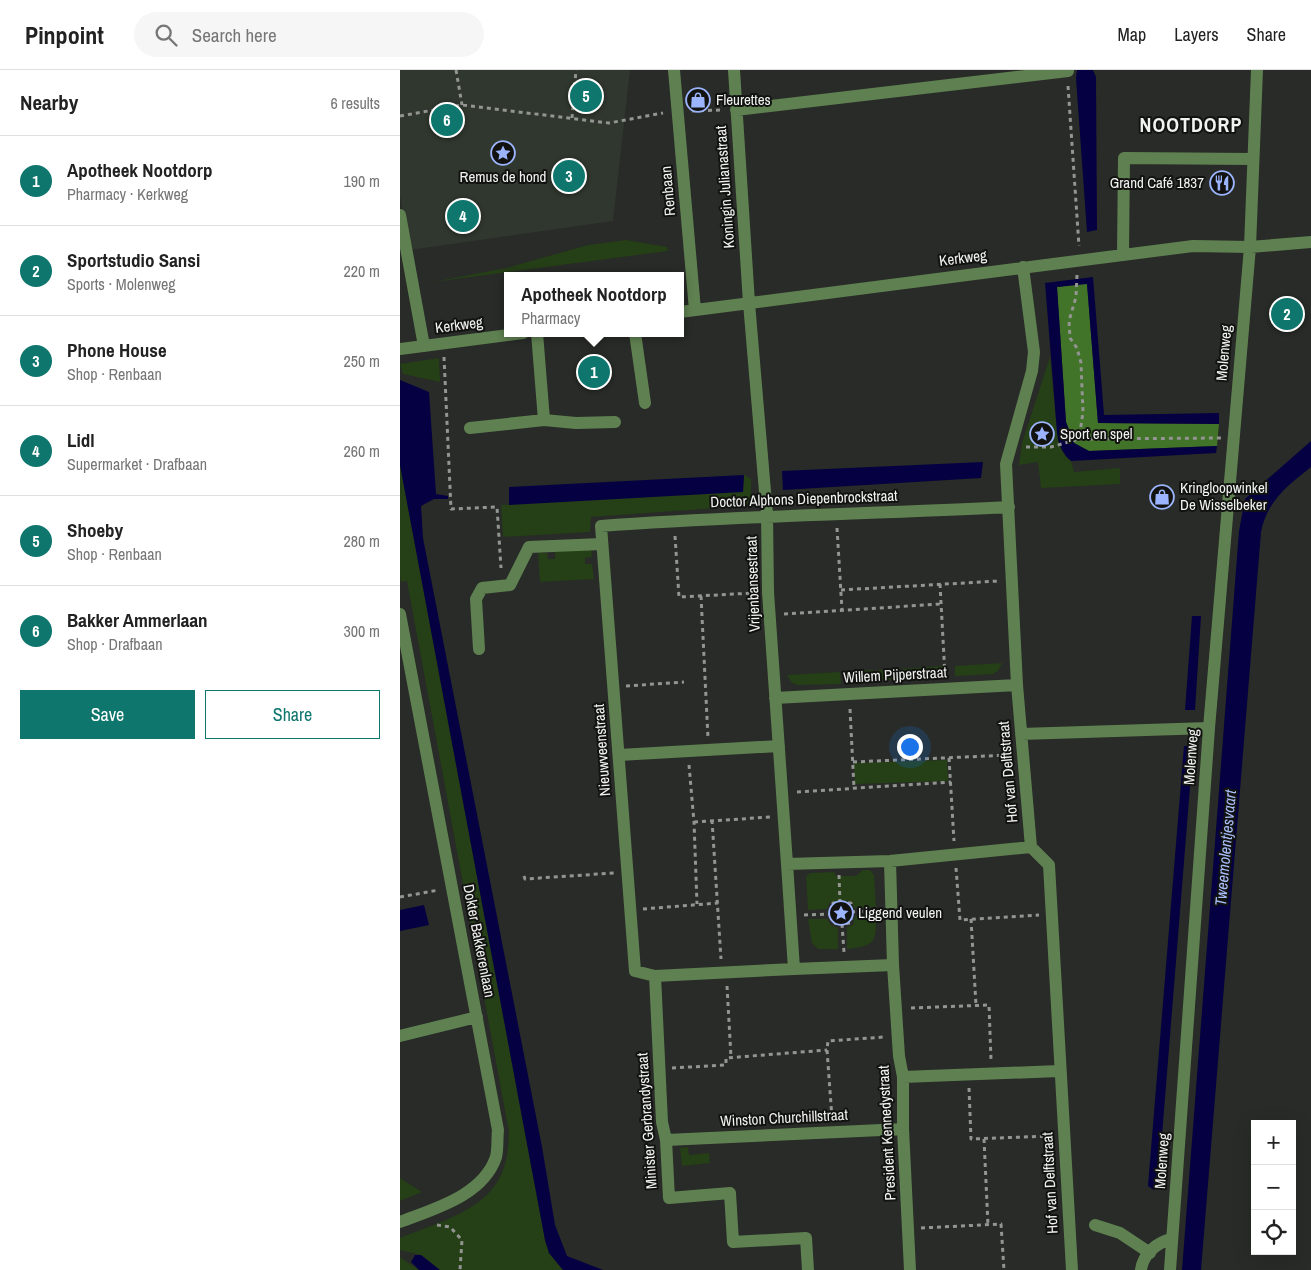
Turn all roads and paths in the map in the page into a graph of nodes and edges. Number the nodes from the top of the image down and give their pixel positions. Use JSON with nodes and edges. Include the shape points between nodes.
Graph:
{"nodes":[{"id":1,"x":456,"y":70,"type":"edge"},
{"id":2,"x":576,"y":70,"type":"edge"},
{"id":3,"x":674,"y":70,"type":"edge"},
{"id":4,"x":734,"y":70,"type":"edge"},
{"id":5,"x":1256,"y":70,"type":"edge"},
{"id":6,"x":1067,"y":71,"type":"joint"},
{"id":7,"x":1039,"y":72,"type":"edge"},
{"id":8,"x":462,"y":105,"type":"junction"},
{"id":9,"x":736,"y":110,"type":"junction"},
{"id":10,"x":677,"y":112,"type":"junction"},
{"id":11,"x":400,"y":116,"type":"edge"},
{"id":12,"x":572,"y":118,"type":"junction"},
{"id":13,"x":1253,"y":159,"type":"junction"},
{"id":14,"x":400,"y":215,"type":"edge"},
{"id":15,"x":1311,"y":242,"type":"edge"},
{"id":16,"x":1250,"y":247,"type":"junction"},
{"id":17,"x":1123,"y":254,"type":"junction"},
{"id":18,"x":1080,"y":260,"type":"junction"},
{"id":19,"x":1022,"y":267,"type":"junction"},
{"id":20,"x":1076,"y":277,"type":"dead end"},
{"id":21,"x":749,"y":302,"type":"junction"},
{"id":22,"x":695,"y":310,"type":"junction"},
{"id":23,"x":684,"y":311,"type":"edge"},
{"id":24,"x":504,"y":335,"type":"edge"},
{"id":25,"x":537,"y":337,"type":"edge"},
{"id":26,"x":636,"y":337,"type":"edge"},
{"id":27,"x":444,"y":343,"type":"junction"},
{"id":28,"x":424,"y":346,"type":"junction"},
{"id":29,"x":400,"y":349,"type":"edge"},
{"id":30,"x":645,"y":403,"type":"dead end"},
{"id":31,"x":544,"y":420,"type":"junction"},
{"id":32,"x":614,"y":422,"type":"dead end"},
{"id":33,"x":470,"y":428,"type":"dead end"},
{"id":34,"x":1234,"y":438,"type":"junction"},
{"id":35,"x":1078,"y":439,"type":"junction"},
{"id":36,"x":1011,"y":444,"type":"junction"},
{"id":37,"x":1008,"y":506,"type":"junction"},
{"id":38,"x":767,"y":515,"type":"junction"},
{"id":39,"x":837,"y":515,"type":"junction"},
{"id":40,"x":674,"y":521,"type":"junction"},
{"id":41,"x":601,"y":526,"type":"joint"},
{"id":42,"x":602,"y":544,"type":"junction"},
{"id":43,"x":1012,"y":580,"type":"junction"},
{"id":44,"x":940,"y":584,"type":"junction"},
{"id":45,"x":502,"y":586,"type":"junction"},
{"id":46,"x":841,"y":590,"type":"junction"},
{"id":47,"x":768,"y":592,"type":"junction"},
{"id":48,"x":701,"y":596,"type":"junction"},
{"id":49,"x":941,"y":604,"type":"junction"},
{"id":50,"x":842,"y":610,"type":"junction"},
{"id":51,"x":400,"y":614,"type":"edge"},
{"id":52,"x":769,"y":615,"type":"junction"},
{"id":53,"x":479,"y":649,"type":"dead end"},
{"id":54,"x":684,"y":682,"type":"dead end"},
{"id":55,"x":1017,"y":685,"type":"junction"},
{"id":56,"x":613,"y":687,"type":"junction"},
{"id":57,"x":946,"y":689,"type":"junction"},
{"id":58,"x":849,"y":694,"type":"junction"},
{"id":59,"x":775,"y":698,"type":"junction"},
{"id":60,"x":1209,"y":728,"type":"junction"},
{"id":61,"x":1021,"y":734,"type":"junction"},
{"id":62,"x":778,"y":746,"type":"junction"},
{"id":63,"x":709,"y":750,"type":"junction"},
{"id":64,"x":687,"y":751,"type":"junction"},
{"id":65,"x":1023,"y":754,"type":"junction"},
{"id":66,"x":618,"y":755,"type":"junction"},
{"id":67,"x":949,"y":758,"type":"junction"},
{"id":68,"x":853,"y":762,"type":"junction"},
{"id":69,"x":951,"y":782,"type":"junction"},
{"id":70,"x":854,"y":788,"type":"junction"},
{"id":71,"x":782,"y":792,"type":"junction"},
{"id":72,"x":784,"y":816,"type":"junction"},
{"id":73,"x":712,"y":820,"type":"junction"},
{"id":74,"x":694,"y":822,"type":"junction"},
{"id":75,"x":1031,"y":847,"type":"junction"},
{"id":76,"x":955,"y":854,"type":"junction"},
{"id":77,"x":890,"y":860,"type":"junction"},
{"id":78,"x":787,"y":864,"type":"junction"},
{"id":79,"x":839,"y":871,"type":"dead end"},
{"id":80,"x":627,"y":872,"type":"junction"},
{"id":81,"x":524,"y":876,"type":"dead end"},
{"id":82,"x":426,"y":892,"type":"dead end"},
{"id":83,"x":400,"y":897,"type":"edge"},
{"id":84,"x":718,"y":903,"type":"junction"},
{"id":85,"x":840,"y":903,"type":"junction"},
{"id":86,"x":697,"y":904,"type":"junction"},
{"id":87,"x":630,"y":910,"type":"junction"},
{"id":88,"x":890,"y":910,"type":"junction"},
{"id":89,"x":851,"y":912,"type":"junction"},
{"id":90,"x":833,"y":914,"type":"junction"},
{"id":91,"x":1052,"y":914,"type":"junction"},
{"id":92,"x":791,"y":915,"type":"junction"},
{"id":93,"x":971,"y":919,"type":"junction"},
{"id":94,"x":842,"y":924,"type":"junction"},
{"id":95,"x":853,"y":952,"type":"dead end"},
{"id":96,"x":893,"y":965,"type":"junction"},
{"id":97,"x":794,"y":969,"type":"junction"},
{"id":98,"x":722,"y":972,"type":"junction"},
{"id":99,"x":655,"y":976,"type":"junction"},
{"id":100,"x":719,"y":987,"type":"dead end"},
{"id":101,"x":976,"y":1005,"type":"junction"},
{"id":102,"x":896,"y":1008,"type":"junction"},
{"id":103,"x":477,"y":1017,"type":"junction"},
{"id":104,"x":400,"y":1036,"type":"edge"},
{"id":105,"x":898,"y":1036,"type":"junction"},
{"id":106,"x":827,"y":1050,"type":"junction"},
{"id":107,"x":731,"y":1057,"type":"junction"},
{"id":108,"x":659,"y":1068,"type":"junction"},
{"id":109,"x":1059,"y":1071,"type":"junction"},
{"id":110,"x":968,"y":1074,"type":"junction"},
{"id":111,"x":992,"y":1074,"type":"junction"},
{"id":112,"x":904,"y":1077,"type":"junction"},
{"id":113,"x":903,"y":1129,"type":"junction"},
{"id":114,"x":834,"y":1132,"type":"junction"},
{"id":115,"x":1064,"y":1135,"type":"junction"},
{"id":116,"x":984,"y":1139,"type":"junction"},
{"id":117,"x":666,"y":1140,"type":"junction"},
{"id":118,"x":429,"y":1211,"type":"junction"},
{"id":119,"x":400,"y":1222,"type":"edge"},
{"id":120,"x":988,"y":1225,"type":"junction"},
{"id":121,"x":1095,"y":1225,"type":"dead end"},
{"id":122,"x":908,"y":1229,"type":"junction"},
{"id":123,"x":1172,"y":1239,"type":"junction"},
{"id":124,"x":1150,"y":1253,"type":"junction"},
{"id":125,"x":460,"y":1270,"type":"edge"},
{"id":126,"x":808,"y":1270,"type":"edge"},
{"id":127,"x":910,"y":1270,"type":"edge"},
{"id":128,"x":1004,"y":1270,"type":"edge"},
{"id":129,"x":1072,"y":1270,"type":"edge"},
{"id":130,"x":1141,"y":1270,"type":"edge"},
{"id":131,"x":1170,"y":1270,"type":"edge"}],
"edges":[{"from":1,"to":8,"type":"path"},
{"from":2,"to":12,"type":"path"},
{"from":3,"to":10,"type":"street","name":"Renbaan"},
{"from":4,"to":9,"type":"street","name":"Koningin Julianastraat"},
{"from":5,"to":13,"type":"street","name":"Molenweg"},
{"from":6,"to":7,"type":"street"},
{"from":6,"to":18,"type":"path"},
{"from":7,"to":9,"type":"street"},
{"from":8,"to":11,"type":"path"},
{"from":8,"to":12,"type":"path"},
{"from":9,"to":10,"type":"path"},
{"from":9,"to":21,"type":"street","name":"Koningin Julianastraat"},
{"from":10,"to":12,"type":"path","via":[[609,123]]},
{"from":10,"to":22,"type":"street","name":"Renbaan"},
{"from":13,"to":16,"type":"street","name":"Molenweg"},
{"from":13,"to":17,"type":"street","via":[[1124,158]]},
{"from":14,"to":28,"type":"street"},
{"from":15,"to":16,"type":"street","name":"Kerkweg"},
{"from":16,"to":17,"type":"street","name":"Kerkweg","via":[[1192,246]]},
{"from":16,"to":34,"type":"street","name":"Molenweg"},
{"from":17,"to":18,"type":"street","name":"Kerkweg"},
{"from":18,"to":19,"type":"street","name":"Kerkweg"},
{"from":19,"to":21,"type":"street","name":"Kerkweg"},
{"from":19,"to":36,"type":"street","name":"Hof van Delftstraat","via":[[1034,352]]},
{"from":20,"to":35,"type":"path","via":[[1069,321],[1070,338],[1081,363],[1084,412]]},
{"from":21,"to":22,"type":"street","name":"Kerkweg"},
{"from":21,"to":38,"type":"street","name":"Vrijenbansestraat"},
{"from":22,"to":23,"type":"street","name":"Kerkweg"},
{"from":24,"to":27,"type":"street","name":"Kerkweg"},
{"from":25,"to":31,"type":"street"},
{"from":26,"to":30,"type":"street"},
{"from":27,"to":28,"type":"street","name":"Kerkweg"},
{"from":27,"to":45,"type":"path","via":[[451,509],[497,507]]},
{"from":28,"to":29,"type":"street","name":"Kerkweg"},
{"from":31,"to":32,"type":"street"},
{"from":31,"to":33,"type":"street"},
{"from":34,"to":35,"type":"path"},
{"from":34,"to":60,"type":"street","name":"Molenweg"},
{"from":35,"to":36,"type":"path","via":[[1051,447],[1028,448]]},
{"from":36,"to":37,"type":"street","name":"Hof van Delftstraat","via":[[1006,464]]},
{"from":37,"to":39,"type":"street","name":"Doctor Alphons Diepenbrockstraat"},
{"from":37,"to":43,"type":"street","name":"Hof van Delftstraat"},
{"from":38,"to":39,"type":"street","name":"Doctor Alphons Diepenbrockstraat"},
{"from":38,"to":40,"type":"street","name":"Doctor Alphons Diepenbrockstraat"},
{"from":38,"to":47,"type":"street","name":"Vrijenbansestraat"},
{"from":39,"to":46,"type":"path"},
{"from":40,"to":41,"type":"street","name":"Doctor Alphons Diepenbrockstraat"},
{"from":40,"to":48,"type":"path","via":[[679,597]]},
{"from":41,"to":42,"type":"street","name":"Nieuwveenstraat"},
{"from":42,"to":45,"type":"street","via":[[529,547],[510,585]]},
{"from":42,"to":56,"type":"street","name":"Nieuwveenstraat"},
{"from":43,"to":44,"type":"path"},
{"from":43,"to":55,"type":"street","name":"Hof van Delftstraat"},
{"from":44,"to":46,"type":"path"},
{"from":44,"to":49,"type":"path"},
{"from":45,"to":53,"type":"street","via":[[482,588],[476,599]]},
{"from":46,"to":50,"type":"path"},
{"from":47,"to":48,"type":"path"},
{"from":47,"to":52,"type":"street","name":"Vrijenbansestraat"},
{"from":48,"to":63,"type":"path"},
{"from":49,"to":50,"type":"path"},
{"from":49,"to":57,"type":"path"},
{"from":50,"to":52,"type":"path"},
{"from":51,"to":103,"type":"street","name":"Dokter Bakkerenlaan"},
{"from":52,"to":59,"type":"street","name":"Vrijenbansestraat"},
{"from":54,"to":56,"type":"path"},
{"from":55,"to":57,"type":"street","name":"Willem Pijperstraat"},
{"from":55,"to":61,"type":"street","name":"Hof van Delftstraat"},
{"from":56,"to":66,"type":"street","name":"Nieuwveenstraat"},
{"from":57,"to":58,"type":"street","name":"Willem Pijperstraat"},
{"from":58,"to":59,"type":"street","name":"Willem Pijperstraat"},
{"from":58,"to":68,"type":"path"},
{"from":59,"to":62,"type":"street","name":"Vrijenbansestraat"},
{"from":60,"to":61,"type":"street"},
{"from":60,"to":123,"type":"street","name":"Molenweg"},
{"from":61,"to":65,"type":"street","name":"Hof van Delftstraat"},
{"from":62,"to":63,"type":"street"},
{"from":62,"to":71,"type":"street","name":"Vrijenbansestraat"},
{"from":63,"to":64,"type":"street"},
{"from":64,"to":66,"type":"street"},
{"from":64,"to":74,"type":"path"},
{"from":65,"to":67,"type":"path"},
{"from":65,"to":75,"type":"street","name":"Hof van Delftstraat"},
{"from":66,"to":80,"type":"street","name":"Nieuwveenstraat"},
{"from":67,"to":68,"type":"path"},
{"from":67,"to":69,"type":"path"},
{"from":68,"to":70,"type":"path"},
{"from":69,"to":70,"type":"path"},
{"from":69,"to":76,"type":"path"},
{"from":70,"to":71,"type":"path"},
{"from":71,"to":72,"type":"street","name":"Vrijenbansestraat"},
{"from":72,"to":73,"type":"path"},
{"from":72,"to":78,"type":"street","name":"Vrijenbansestraat"},
{"from":73,"to":74,"type":"path"},
{"from":73,"to":84,"type":"path"},
{"from":74,"to":86,"type":"path"},
{"from":75,"to":76,"type":"street"},
{"from":75,"to":91,"type":"street","name":"Hof van Delftstraat","via":[[1049,865]]},
{"from":76,"to":77,"type":"street"},
{"from":76,"to":93,"type":"path","via":[[960,920]]},
{"from":77,"to":78,"type":"street"},
{"from":77,"to":88,"type":"street","name":"President Kennedystraat"},
{"from":78,"to":92,"type":"street","name":"Vrijenbansestraat"},
{"from":79,"to":85,"type":"path"},
{"from":80,"to":81,"type":"path","via":[[525,879]]},
{"from":80,"to":87,"type":"street","name":"Nieuwveenstraat"},
{"from":82,"to":83,"type":"path"},
{"from":84,"to":86,"type":"path"},
{"from":84,"to":98,"type":"path"},
{"from":85,"to":89,"type":"path","via":[[851,903]]},
{"from":85,"to":90,"type":"path","via":[[833,903]]},
{"from":86,"to":87,"type":"path"},
{"from":87,"to":99,"type":"street","name":"Nieuwveenstraat","via":[[635,971]]},
{"from":88,"to":89,"type":"path"},
{"from":88,"to":96,"type":"street","name":"President Kennedystraat"},
{"from":89,"to":94,"type":"path","via":[[851,923]]},
{"from":90,"to":92,"type":"path"},
{"from":90,"to":94,"type":"path","via":[[833,923]]},
{"from":91,"to":93,"type":"path"},
{"from":91,"to":109,"type":"street","name":"Hof van Delftstraat"},
{"from":92,"to":97,"type":"street","name":"Vrijenbansestraat"},
{"from":93,"to":101,"type":"path"},
{"from":94,"to":95,"type":"path","via":[[843,952]]},
{"from":96,"to":97,"type":"street"},
{"from":96,"to":102,"type":"street","name":"President Kennedystraat"},
{"from":97,"to":98,"type":"street"},
{"from":98,"to":99,"type":"street"},
{"from":99,"to":108,"type":"street","name":"Minister Gerbrandystraat"},
{"from":100,"to":107,"type":"path","via":[[727,986]]},
{"from":101,"to":102,"type":"path"},
{"from":101,"to":111,"type":"path","via":[[989,1005]]},
{"from":102,"to":105,"type":"street","name":"President Kennedystraat"},
{"from":103,"to":104,"type":"street"},
{"from":103,"to":118,"type":"street","name":"Dokter Bakkerenlaan","via":[[498,1130],[496,1156],[489,1171],[476,1185],[465,1194]]},
{"from":105,"to":106,"type":"path","via":[[828,1041]]},
{"from":105,"to":112,"type":"street","name":"President Kennedystraat"},
{"from":106,"to":107,"type":"path"},
{"from":106,"to":114,"type":"path"},
{"from":107,"to":108,"type":"path","via":[[726,1058],[726,1065]]},
{"from":108,"to":117,"type":"street","name":"Minister Gerbrandystraat"},
{"from":109,"to":111,"type":"street"},
{"from":109,"to":115,"type":"street","name":"Hof van Delftstraat"},
{"from":110,"to":111,"type":"street"},
{"from":110,"to":112,"type":"street"},
{"from":110,"to":116,"type":"path","via":[[971,1139]]},
{"from":112,"to":113,"type":"street","name":"President Kennedystraat"},
{"from":113,"to":114,"type":"street","name":"Winston Churchillstraat"},
{"from":113,"to":122,"type":"street","name":"President Kennedystraat"},
{"from":114,"to":117,"type":"street","name":"Winston Churchillstraat"},
{"from":115,"to":116,"type":"path"},
{"from":115,"to":129,"type":"street","name":"Hof van Delftstraat"},
{"from":116,"to":120,"type":"path"},
{"from":117,"to":126,"type":"street","name":"Minister Gerbrandystraat","via":[[669,1198],[730,1193],[732,1242],[806,1238]]},
{"from":118,"to":119,"type":"street","name":"Dokter Bakkerenlaan"},
{"from":118,"to":125,"type":"path","via":[[432,1224],[450,1227],[462,1240]]},
{"from":120,"to":122,"type":"path"},
{"from":120,"to":128,"type":"path","via":[[1001,1224]]},
{"from":121,"to":124,"type":"street","via":[[1120,1233]]},
{"from":122,"to":127,"type":"street","name":"President Kennedystraat"},
{"from":123,"to":124,"type":"street","via":[[1160,1241]]},
{"from":123,"to":131,"type":"street","name":"Molenweg"},
{"from":124,"to":130,"type":"street"}]}
